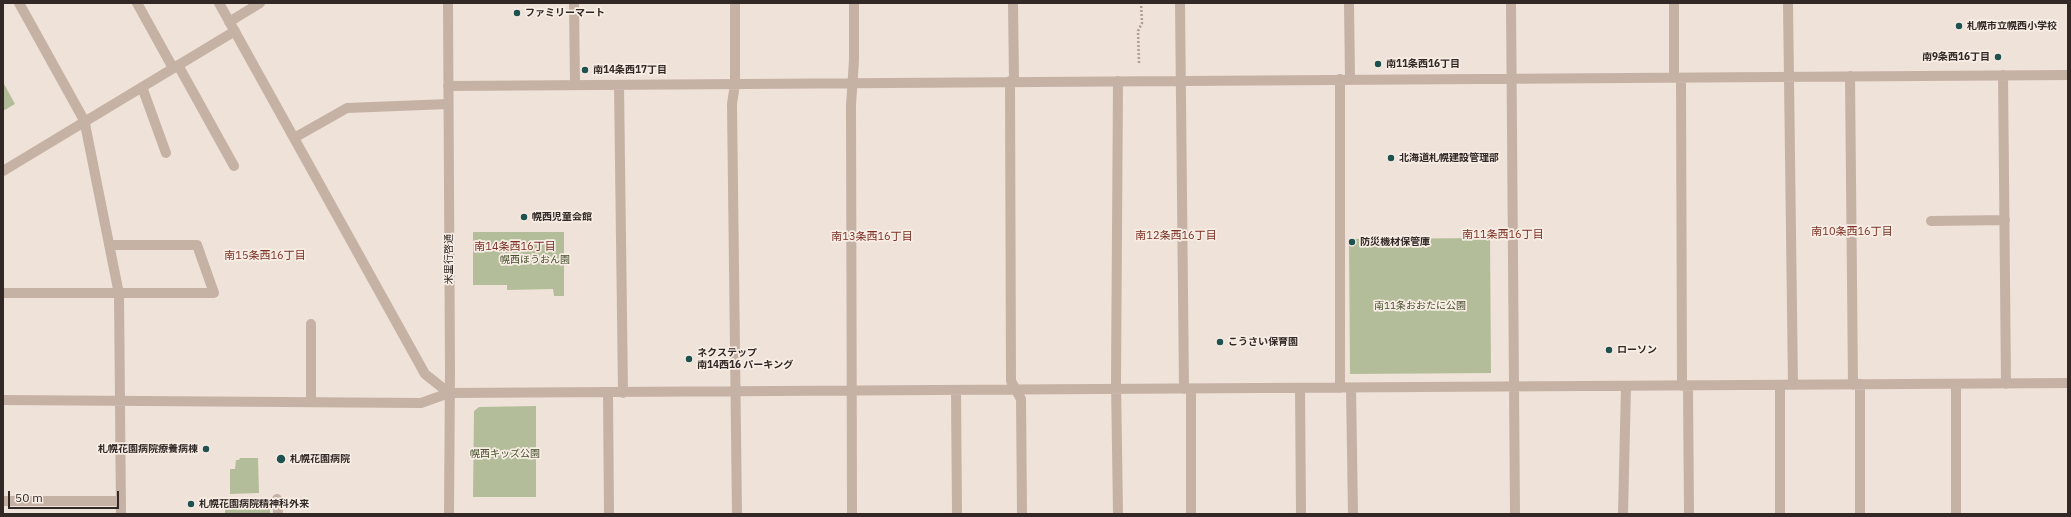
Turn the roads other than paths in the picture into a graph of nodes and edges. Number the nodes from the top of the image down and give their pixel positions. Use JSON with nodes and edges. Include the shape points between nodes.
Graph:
{"nodes":[{"id":1,"x":18,"y":3,"type":"edge"},
{"id":2,"x":136,"y":3,"type":"edge"},
{"id":3,"x":219,"y":3,"type":"edge"},
{"id":4,"x":260,"y":3,"type":"edge"},
{"id":5,"x":448,"y":3,"type":"edge"},
{"id":6,"x":574,"y":3,"type":"edge"},
{"id":7,"x":735,"y":3,"type":"edge"},
{"id":8,"x":854,"y":3,"type":"edge"},
{"id":9,"x":1013,"y":3,"type":"edge"},
{"id":10,"x":1180,"y":3,"type":"edge"},
{"id":11,"x":1349,"y":3,"type":"edge"},
{"id":12,"x":1511,"y":3,"type":"edge"},
{"id":13,"x":1674,"y":3,"type":"edge"},
{"id":14,"x":1788,"y":3,"type":"edge"},
{"id":15,"x":229,"y":22,"type":"junction"},
{"id":16,"x":235,"y":31,"type":"junction"},
{"id":17,"x":175,"y":67,"type":"junction"},
{"id":18,"x":2003,"y":75,"type":"junction"},
{"id":19,"x":2068,"y":75,"type":"edge"},
{"id":20,"x":1850,"y":76,"type":"junction"},
{"id":21,"x":1789,"y":77,"type":"junction"},
{"id":22,"x":1512,"y":78,"type":"junction"},
{"id":23,"x":1678,"y":78,"type":"junction"},
{"id":24,"x":1345,"y":79,"type":"junction"},
{"id":25,"x":1181,"y":80,"type":"junction"},
{"id":26,"x":1012,"y":81,"type":"junction"},
{"id":27,"x":1118,"y":81,"type":"junction"},
{"id":28,"x":852,"y":83,"type":"junction"},
{"id":29,"x":735,"y":84,"type":"junction"},
{"id":30,"x":575,"y":85,"type":"junction"},
{"id":31,"x":619,"y":85,"type":"junction"},
{"id":32,"x":448,"y":86,"type":"junction"},
{"id":33,"x":142,"y":87,"type":"junction"},
{"id":34,"x":448,"y":104,"type":"junction"},
{"id":35,"x":85,"y":122,"type":"junction"},
{"id":36,"x":294,"y":138,"type":"junction"},
{"id":37,"x":166,"y":153,"type":"dead end"},
{"id":38,"x":234,"y":166,"type":"dead end"},
{"id":39,"x":3,"y":171,"type":"edge"},
{"id":40,"x":2005,"y":220,"type":"junction"},
{"id":41,"x":1931,"y":221,"type":"dead end"},
{"id":42,"x":109,"y":245,"type":"junction"},
{"id":43,"x":3,"y":293,"type":"edge"},
{"id":44,"x":119,"y":294,"type":"junction"},
{"id":45,"x":311,"y":324,"type":"dead end"},
{"id":46,"x":2068,"y":383,"type":"edge"},
{"id":47,"x":1956,"y":384,"type":"junction"},
{"id":48,"x":2006,"y":384,"type":"junction"},
{"id":49,"x":1780,"y":385,"type":"junction"},
{"id":50,"x":1793,"y":385,"type":"junction"},
{"id":51,"x":1856,"y":385,"type":"junction"},
{"id":52,"x":1626,"y":386,"type":"junction"},
{"id":53,"x":1685,"y":386,"type":"junction"},
{"id":54,"x":1514,"y":387,"type":"junction"},
{"id":55,"x":1300,"y":388,"type":"junction"},
{"id":56,"x":1340,"y":388,"type":"junction"},
{"id":57,"x":1352,"y":388,"type":"junction"},
{"id":58,"x":1116,"y":389,"type":"junction"},
{"id":59,"x":1187,"y":389,"type":"junction"},
{"id":60,"x":956,"y":390,"type":"junction"},
{"id":61,"x":1016,"y":390,"type":"junction"},
{"id":62,"x":852,"y":391,"type":"junction"},
{"id":63,"x":735,"y":392,"type":"junction"},
{"id":64,"x":608,"y":393,"type":"junction"},
{"id":65,"x":622,"y":393,"type":"junction"},
{"id":66,"x":449,"y":394,"type":"junction"},
{"id":67,"x":3,"y":400,"type":"edge"},
{"id":68,"x":120,"y":402,"type":"junction"},
{"id":69,"x":311,"y":402,"type":"junction"},
{"id":70,"x":278,"y":499,"type":"dead end"},
{"id":71,"x":3,"y":501,"type":"edge"},
{"id":72,"x":121,"y":501,"type":"junction"},
{"id":73,"x":121,"y":514,"type":"edge"},
{"id":74,"x":278,"y":514,"type":"edge"},
{"id":75,"x":449,"y":514,"type":"edge"},
{"id":76,"x":609,"y":514,"type":"edge"},
{"id":77,"x":737,"y":514,"type":"edge"},
{"id":78,"x":852,"y":514,"type":"edge"},
{"id":79,"x":957,"y":514,"type":"edge"},
{"id":80,"x":1022,"y":514,"type":"edge"},
{"id":81,"x":1118,"y":514,"type":"edge"},
{"id":82,"x":1191,"y":514,"type":"edge"},
{"id":83,"x":1301,"y":514,"type":"edge"},
{"id":84,"x":1353,"y":514,"type":"edge"},
{"id":85,"x":1514,"y":514,"type":"edge"},
{"id":86,"x":1623,"y":514,"type":"edge"},
{"id":87,"x":1689,"y":514,"type":"edge"},
{"id":88,"x":1780,"y":514,"type":"edge"},
{"id":89,"x":1860,"y":514,"type":"edge"},
{"id":90,"x":1956,"y":514,"type":"edge"}],
"edges":[{"from":1,"to":35,"type":"street"},
{"from":2,"to":17,"type":"street"},
{"from":3,"to":15,"type":"street"},
{"from":4,"to":15,"type":"street"},
{"from":5,"to":32,"type":"street","name":"米里行啓通"},
{"from":6,"to":30,"type":"street"},
{"from":7,"to":29,"type":"street"},
{"from":8,"to":28,"type":"street"},
{"from":9,"to":26,"type":"street"},
{"from":10,"to":25,"type":"street"},
{"from":11,"to":24,"type":"street"},
{"from":12,"to":22,"type":"street"},
{"from":13,"to":23,"type":"street"},
{"from":14,"to":21,"type":"street"},
{"from":15,"to":16,"type":"street"},
{"from":16,"to":17,"type":"street"},
{"from":16,"to":36,"type":"street"},
{"from":17,"to":33,"type":"street"},
{"from":17,"to":38,"type":"street"},
{"from":18,"to":19,"type":"street"},
{"from":18,"to":20,"type":"street"},
{"from":18,"to":40,"type":"street"},
{"from":20,"to":21,"type":"street"},
{"from":20,"to":51,"type":"street"},
{"from":21,"to":23,"type":"street"},
{"from":21,"to":50,"type":"street"},
{"from":22,"to":23,"type":"street"},
{"from":22,"to":24,"type":"street"},
{"from":22,"to":54,"type":"street"},
{"from":23,"to":53,"type":"street"},
{"from":24,"to":25,"type":"street"},
{"from":24,"to":56,"type":"street"},
{"from":25,"to":27,"type":"street"},
{"from":25,"to":59,"type":"street"},
{"from":26,"to":27,"type":"street"},
{"from":26,"to":28,"type":"street"},
{"from":26,"to":61,"type":"street","via":[[1011,381]]},
{"from":27,"to":58,"type":"street"},
{"from":28,"to":29,"type":"street"},
{"from":28,"to":62,"type":"street"},
{"from":29,"to":31,"type":"street"},
{"from":29,"to":63,"type":"street","via":[[732,104]]},
{"from":30,"to":31,"type":"street"},
{"from":30,"to":32,"type":"street"},
{"from":31,"to":65,"type":"street"},
{"from":32,"to":34,"type":"street","name":"米里行啓通"},
{"from":33,"to":35,"type":"street"},
{"from":33,"to":37,"type":"street"},
{"from":34,"to":36,"type":"street","via":[[347,108]]},
{"from":34,"to":66,"type":"street","name":"米里行啓通"},
{"from":35,"to":39,"type":"street"},
{"from":35,"to":42,"type":"street"},
{"from":36,"to":66,"type":"street","via":[[425,374]]},
{"from":40,"to":41,"type":"street"},
{"from":40,"to":48,"type":"street"},
{"from":42,"to":44,"type":"street"},
{"from":42,"to":44,"type":"street","via":[[197,245],[214,293]]},
{"from":43,"to":44,"type":"street"},
{"from":44,"to":68,"type":"street"},
{"from":45,"to":69,"type":"street"},
{"from":46,"to":48,"type":"street"},
{"from":47,"to":48,"type":"street"},
{"from":47,"to":51,"type":"street"},
{"from":47,"to":90,"type":"street"},
{"from":49,"to":50,"type":"street"},
{"from":49,"to":53,"type":"street"},
{"from":49,"to":88,"type":"street"},
{"from":50,"to":51,"type":"street"},
{"from":51,"to":89,"type":"street"},
{"from":52,"to":53,"type":"street"},
{"from":52,"to":54,"type":"street"},
{"from":52,"to":86,"type":"street"},
{"from":53,"to":87,"type":"street"},
{"from":54,"to":57,"type":"street"},
{"from":54,"to":85,"type":"street"},
{"from":55,"to":56,"type":"street"},
{"from":55,"to":59,"type":"street"},
{"from":55,"to":83,"type":"street"},
{"from":56,"to":57,"type":"street"},
{"from":57,"to":84,"type":"street"},
{"from":58,"to":59,"type":"street"},
{"from":58,"to":61,"type":"street"},
{"from":58,"to":81,"type":"street"},
{"from":59,"to":82,"type":"street"},
{"from":60,"to":61,"type":"street"},
{"from":60,"to":62,"type":"street"},
{"from":60,"to":79,"type":"street"},
{"from":61,"to":80,"type":"street","via":[[1021,399]]},
{"from":62,"to":63,"type":"street"},
{"from":62,"to":78,"type":"street"},
{"from":63,"to":65,"type":"street"},
{"from":63,"to":77,"type":"street"},
{"from":64,"to":65,"type":"street"},
{"from":64,"to":66,"type":"street"},
{"from":64,"to":76,"type":"street"},
{"from":66,"to":69,"type":"street","via":[[421,403]]},
{"from":66,"to":75,"type":"street","name":"米里行啓通"},
{"from":67,"to":68,"type":"street","via":[[111,399]]},
{"from":68,"to":69,"type":"street"},
{"from":68,"to":72,"type":"street"},
{"from":70,"to":74,"type":"street"},
{"from":71,"to":72,"type":"street"},
{"from":72,"to":73,"type":"street"}]}
